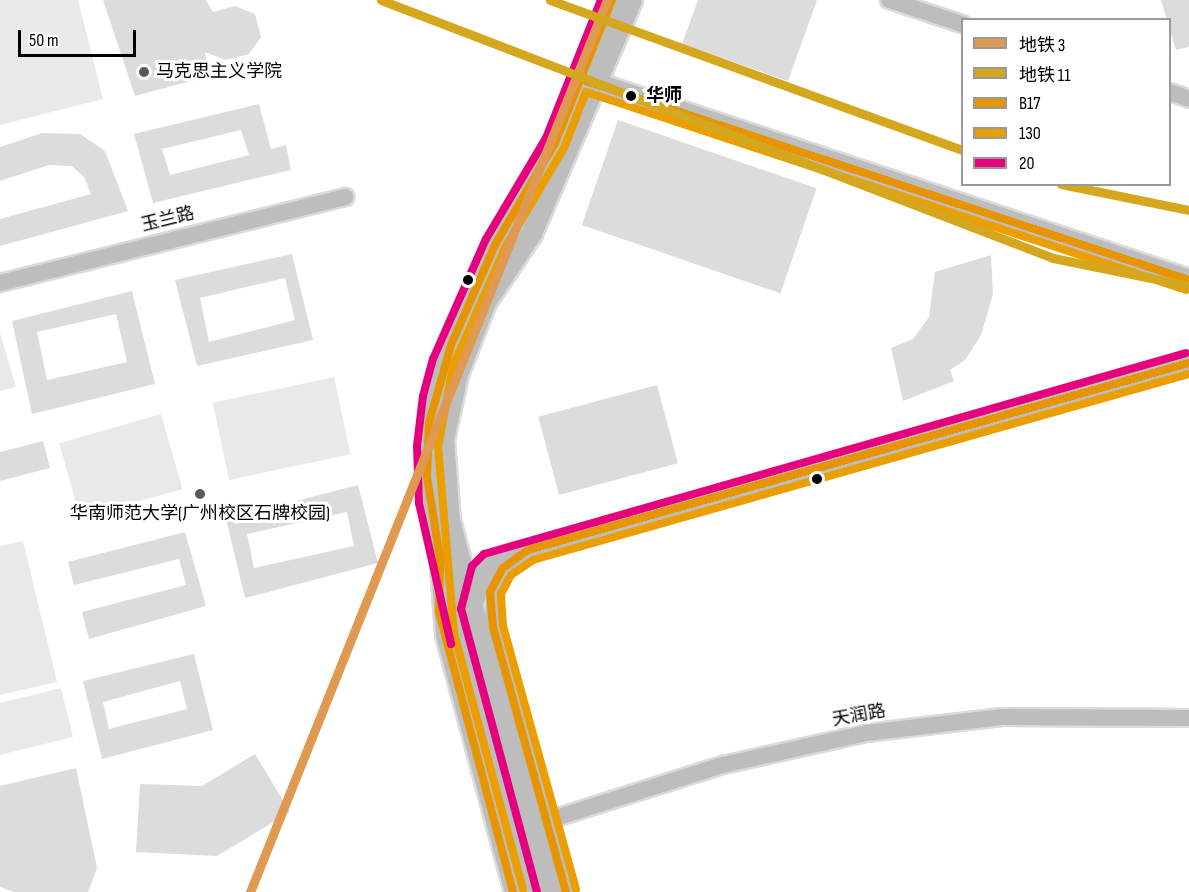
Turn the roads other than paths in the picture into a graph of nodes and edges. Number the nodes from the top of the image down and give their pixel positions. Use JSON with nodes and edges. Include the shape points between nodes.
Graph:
{"nodes":[{"id":1,"x":612,"y":0,"type":"edge"},
{"id":2,"x":631,"y":0,"type":"edge"},
{"id":3,"x":889,"y":0,"type":"edge"},
{"id":4,"x":961,"y":23,"type":"edge"},
{"id":5,"x":588,"y":81,"type":"junction"},
{"id":6,"x":1171,"y":92,"type":"edge"},
{"id":7,"x":1189,"y":99,"type":"edge"},
{"id":8,"x":345,"y":197,"type":"dead end"},
{"id":9,"x":1189,"y":280,"type":"edge"},
{"id":10,"x":0,"y":283,"type":"edge"},
{"id":11,"x":1189,"y":363,"type":"edge"},
{"id":12,"x":528,"y":550,"type":"junction"},
{"id":13,"x":440,"y":558,"type":"junction"},
{"id":14,"x":471,"y":607,"type":"junction"},
{"id":15,"x":477,"y":669,"type":"junction"},
{"id":16,"x":1189,"y":718,"type":"edge"},
{"id":17,"x":546,"y":821,"type":"junction"},
{"id":18,"x":513,"y":892,"type":"edge"},
{"id":19,"x":529,"y":892,"type":"edge"},
{"id":20,"x":548,"y":892,"type":"edge"},
{"id":21,"x":566,"y":892,"type":"edge"}],
"edges":[{"from":1,"to":5,"type":"main road"},
{"from":2,"to":5,"type":"main road"},
{"from":3,"to":4,"type":"street"},
{"from":5,"to":9,"type":"main road"},
{"from":5,"to":13,"type":"main road","via":[[496,243],[437,381],[427,467]]},
{"from":5,"to":14,"type":"main road","via":[[531,232],[485,302],[452,392],[443,439],[444,489]]},
{"from":6,"to":7,"type":"street"},
{"from":8,"to":10,"type":"street","name":"玉兰路"},
{"from":11,"to":12,"type":"main road"},
{"from":12,"to":14,"type":"main road","via":[[491,561],[482,570]]},
{"from":12,"to":17,"type":"street","via":[[499,574],[490,606]]},
{"from":13,"to":15,"type":"main road"},
{"from":13,"to":18,"type":"street","via":[[444,635]]},
{"from":14,"to":15,"type":"main road"},
{"from":15,"to":19,"type":"main road"},
{"from":15,"to":20,"type":"main road"},
{"from":16,"to":17,"type":"street","name":"天润路","via":[[1002,717],[866,733],[723,765]]},
{"from":17,"to":21,"type":"street"}]}
